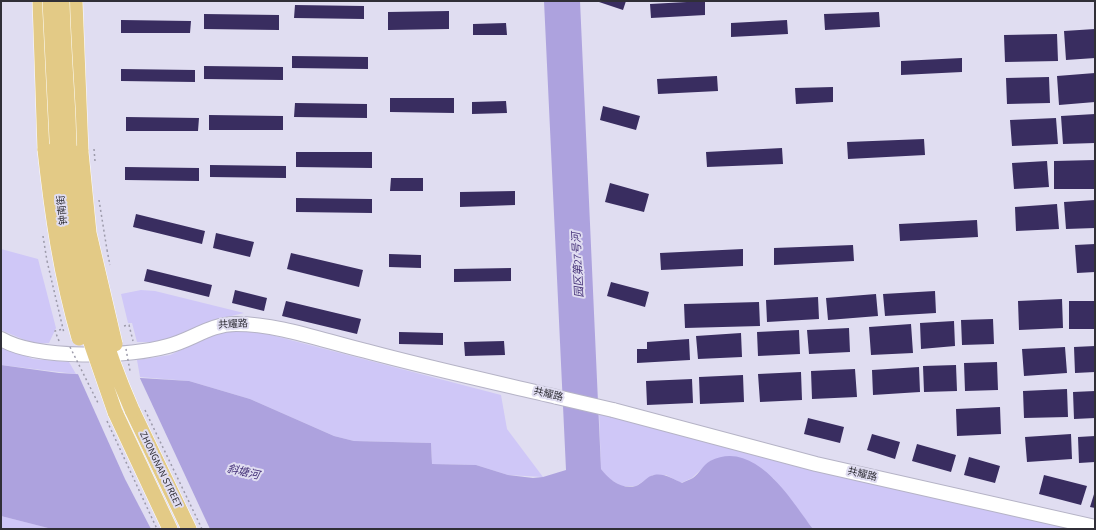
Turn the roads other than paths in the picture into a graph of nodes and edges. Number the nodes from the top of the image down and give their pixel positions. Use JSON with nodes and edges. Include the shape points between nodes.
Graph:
{"nodes":[{"id":1,"x":40,"y":1,"type":"edge"},
{"id":2,"x":50,"y":1,"type":"edge"},
{"id":3,"x":62,"y":1,"type":"edge"},
{"id":4,"x":75,"y":1,"type":"edge"},
{"id":5,"x":1,"y":339,"type":"edge"},
{"id":6,"x":138,"y":409,"type":"junction"},
{"id":7,"x":115,"y":412,"type":"junction"},
{"id":8,"x":1095,"y":528,"type":"edge"},
{"id":9,"x":170,"y":529,"type":"edge"},
{"id":10,"x":189,"y":529,"type":"edge"}],
"edges":[{"from":1,"to":7,"type":"main road","bridge":true,"via":[[45,150],[55,234],[68,302],[80,342]]},
{"from":2,"to":7,"type":"main road","name":"钟南街","bridge":true,"via":[[57,140],[66,234],[88,334]]},
{"from":3,"to":6,"type":"main road","name":"钟南街","bridge":true,"via":[[70,172],[75,216],[90,290],[115,372]]},
{"from":4,"to":6,"type":"main road","bridge":true,"via":[[85,206],[91,240]]},
{"from":5,"to":8,"type":"street","name":"共耀路","bridge":true,"via":[[21,346],[63,354],[167,346],[211,327],[251,324],[613,410],[816,464]]},
{"from":6,"to":10,"type":"main road","name":"ZHONGNAN STREET"},
{"from":7,"to":9,"type":"main road","name":"ZHONGNAN STREET"}]}
